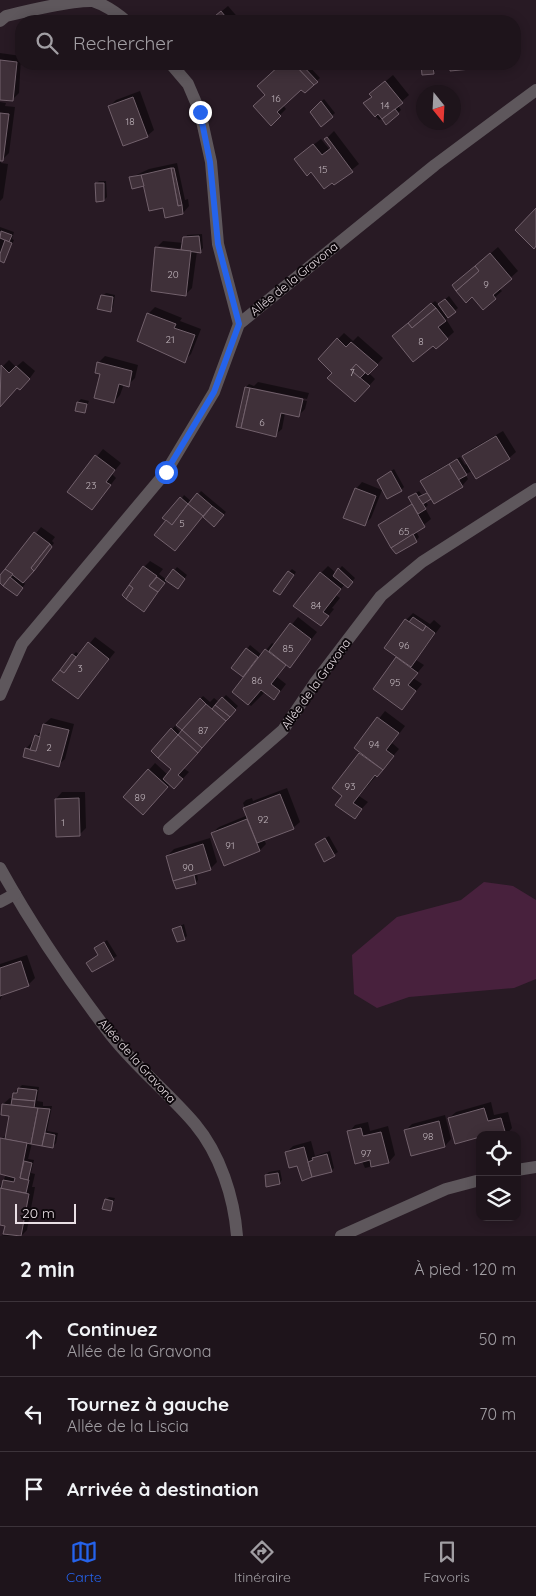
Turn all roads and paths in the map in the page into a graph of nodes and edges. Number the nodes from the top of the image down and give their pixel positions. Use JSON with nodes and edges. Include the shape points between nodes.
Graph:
{"nodes":[{"id":1,"x":118,"y":15,"type":"edge"},
{"id":2,"x":0,"y":21,"type":"edge"},
{"id":3,"x":176,"y":70,"type":"edge"},
{"id":4,"x":536,"y":90,"type":"edge"},
{"id":5,"x":239,"y":324,"type":"junction"},
{"id":6,"x":536,"y":489,"type":"edge"},
{"id":7,"x":0,"y":695,"type":"edge"},
{"id":8,"x":169,"y":828,"type":"dead end"},
{"id":9,"x":0,"y":868,"type":"edge"},
{"id":10,"x":15,"y":894,"type":"junction"},
{"id":11,"x":0,"y":902,"type":"edge"},
{"id":12,"x":536,"y":1167,"type":"edge"},
{"id":13,"x":521,"y":1169,"type":"edge"},
{"id":14,"x":476,"y":1181,"type":"edge"},
{"id":15,"x":237,"y":1236,"type":"edge"},
{"id":16,"x":341,"y":1236,"type":"edge"}],
"edges":[{"from":1,"to":2,"type":"street","via":[[92,0],[57,2],[6,16]]},
{"from":3,"to":5,"type":"street","via":[[188,84],[200,112],[210,162],[218,244]]},
{"from":4,"to":5,"type":"street","name":"Allée de la Gravona","via":[[435,165]]},
{"from":5,"to":7,"type":"street","name":"Allée de la Gravona","via":[[214,392],[166,472],[22,644]]},
{"from":6,"to":8,"type":"street","name":"Allée de la Gravona","via":[[422,562],[381,596],[314,684],[284,730]]},
{"from":9,"to":10,"type":"street","name":"Allée de la Gravona"},
{"from":10,"to":11,"type":"street"},
{"from":10,"to":15,"type":"street","name":"Allée de la Gravona","via":[[107,1031],[196,1125],[218,1161],[231,1198]]},
{"from":12,"to":13,"type":"street"},
{"from":14,"to":16,"type":"street","via":[[446,1189]]}]}
